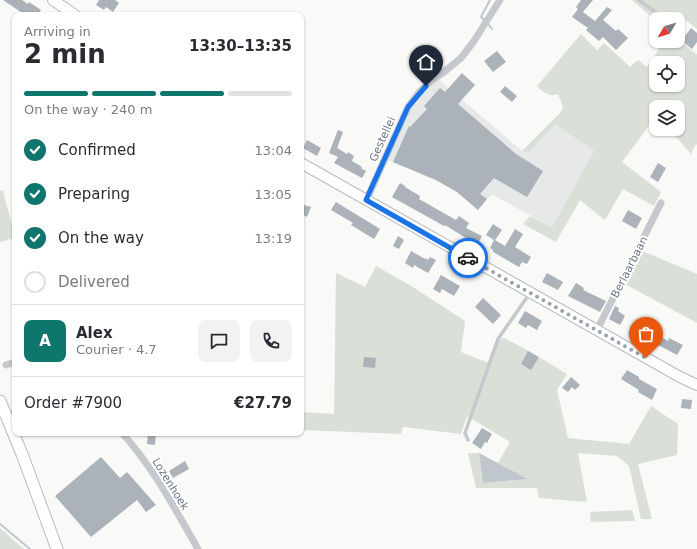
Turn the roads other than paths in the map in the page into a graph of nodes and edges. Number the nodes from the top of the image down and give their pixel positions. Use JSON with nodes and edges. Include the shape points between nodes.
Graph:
{"nodes":[{"id":1,"x":53,"y":0,"type":"edge"},
{"id":2,"x":500,"y":0,"type":"edge"},
{"id":3,"x":639,"y":0,"type":"edge"},
{"id":4,"x":71,"y":12,"type":"edge"},
{"id":5,"x":655,"y":12,"type":"edge"},
{"id":6,"x":304,"y":165,"type":"edge"},
{"id":7,"x":366,"y":200,"type":"junction"},
{"id":8,"x":661,"y":203,"type":"dead end"},
{"id":9,"x":531,"y":292,"type":"junction"},
{"id":10,"x":597,"y":330,"type":"junction"},
{"id":11,"x":12,"y":363,"type":"edge"},
{"id":12,"x":6,"y":365,"type":"dead end"},
{"id":13,"x":697,"y":385,"type":"edge"},
{"id":14,"x":0,"y":401,"type":"edge"},
{"id":15,"x":12,"y":430,"type":"edge"},
{"id":16,"x":15,"y":436,"type":"edge"},
{"id":17,"x":125,"y":436,"type":"edge"},
{"id":18,"x":468,"y":440,"type":"dead end"},
{"id":19,"x":57,"y":549,"type":"edge"},
{"id":20,"x":198,"y":549,"type":"edge"}],
"edges":[{"from":1,"to":4,"type":"street"},
{"from":2,"to":7,"type":"street","name":"Gestellei","via":[[461,58],[428,84],[408,107]]},
{"from":3,"to":5,"type":"lane"},
{"from":6,"to":7,"type":"street"},
{"from":7,"to":9,"type":"street"},
{"from":8,"to":10,"type":"street","name":"Berlaarbaan"},
{"from":9,"to":10,"type":"street"},
{"from":9,"to":18,"type":"lane","via":[[498,339],[465,433]]},
{"from":10,"to":13,"type":"street"},
{"from":11,"to":12,"type":"street"},
{"from":14,"to":15,"type":"main road"},
{"from":16,"to":19,"type":"main road"},
{"from":17,"to":20,"type":"street","name":"Lozenhoek","via":[[163,489]]}]}
